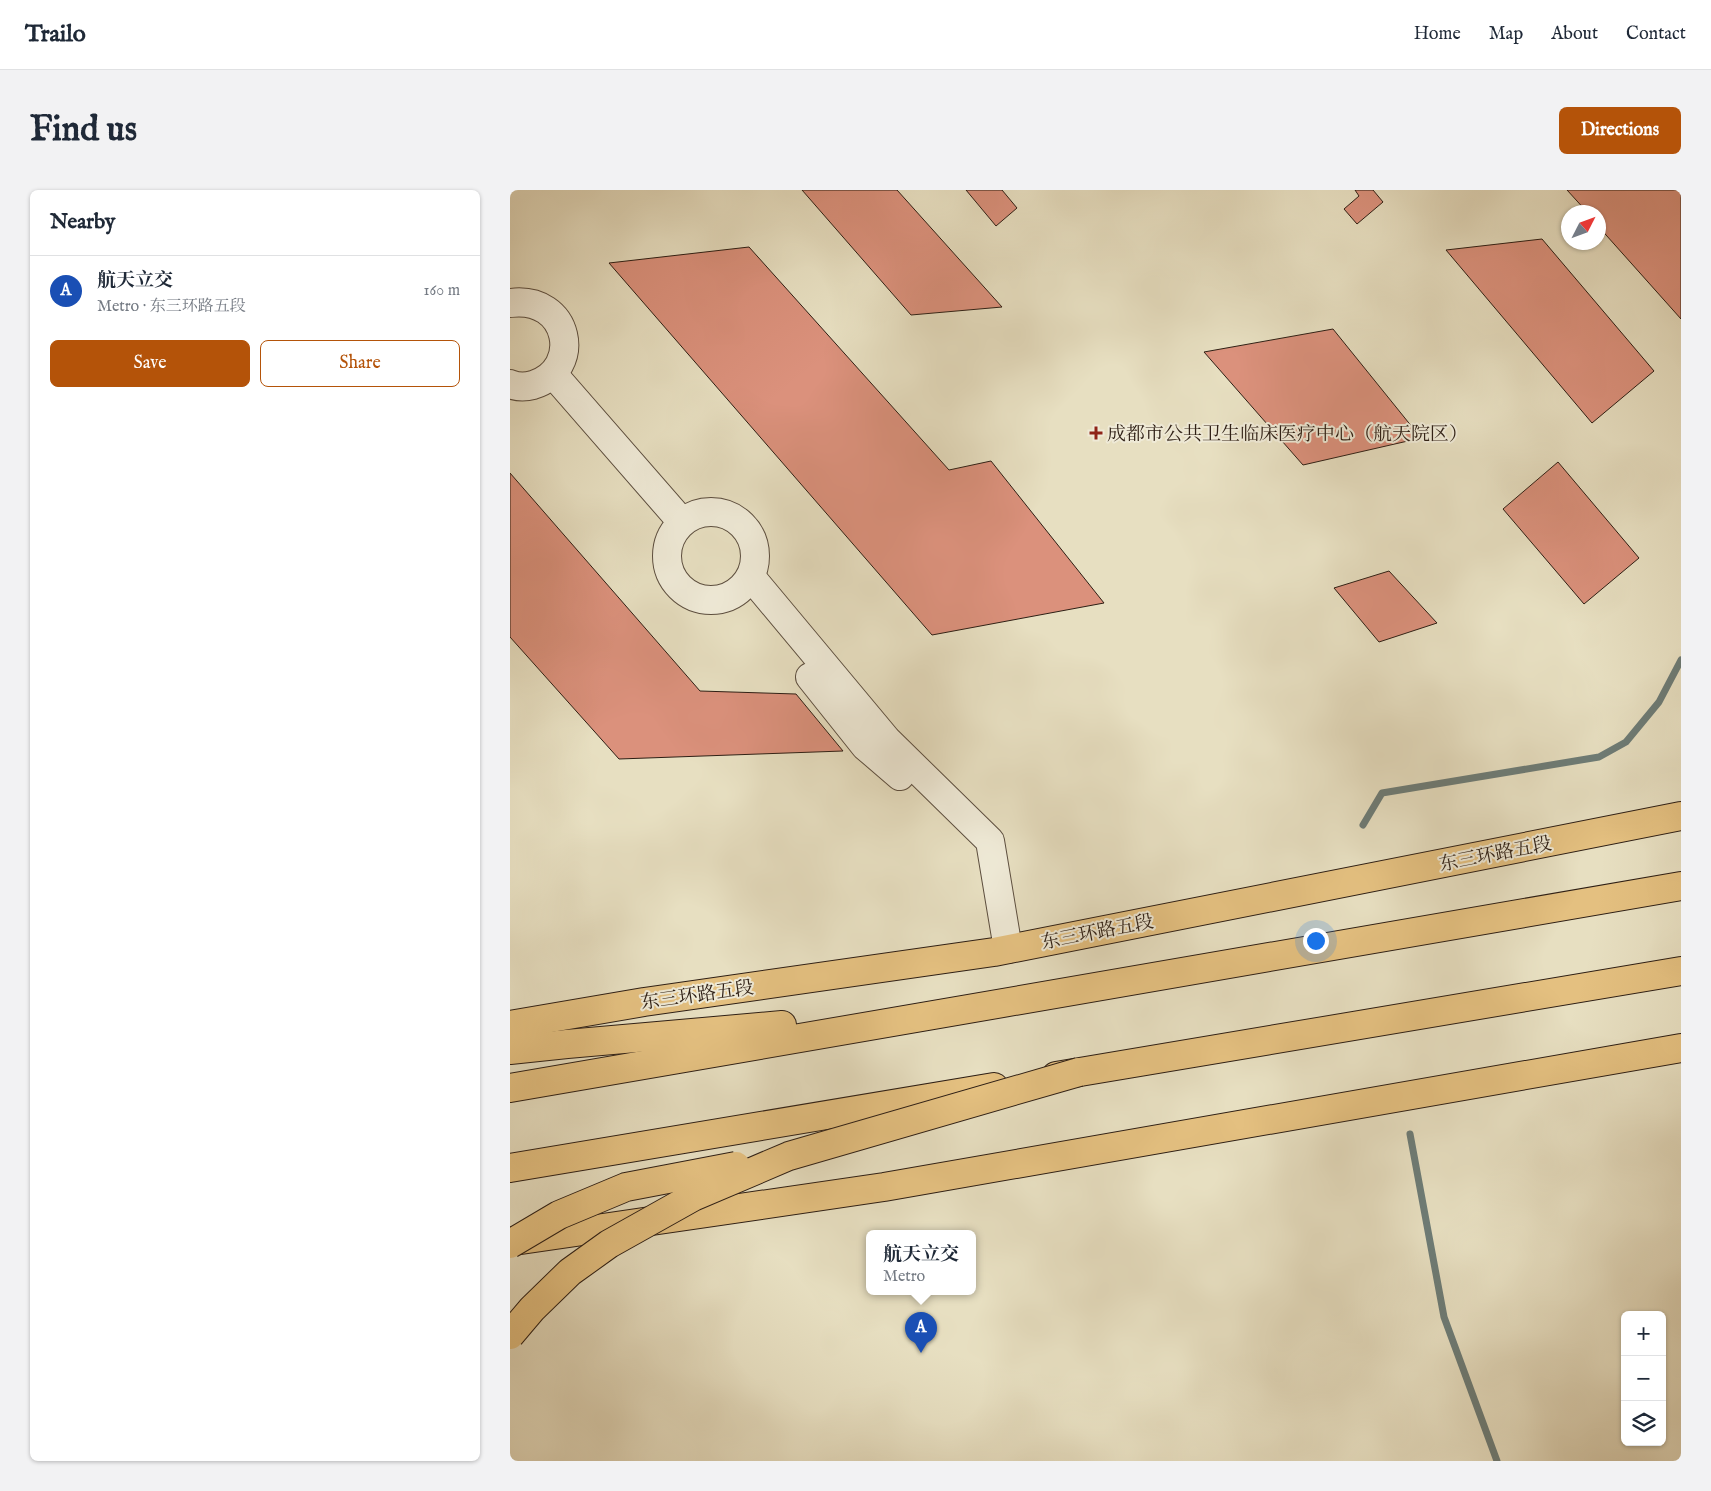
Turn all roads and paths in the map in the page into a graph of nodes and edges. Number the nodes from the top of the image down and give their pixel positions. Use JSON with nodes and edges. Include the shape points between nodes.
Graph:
{"nodes":[{"id":1,"x":510,"y":303,"type":"edge"},
{"id":2,"x":552,"y":374,"type":"junction"},
{"id":3,"x":510,"y":384,"type":"edge"},
{"id":4,"x":682,"y":522,"type":"junction"},
{"id":5,"x":746,"y":583,"type":"junction"},
{"id":6,"x":1681,"y":816,"type":"edge"},
{"id":7,"x":1681,"y":886,"type":"edge"},
{"id":8,"x":1001,"y":950,"type":"junction"},
{"id":9,"x":1681,"y":971,"type":"edge"},
{"id":10,"x":1028,"y":999,"type":"junction"},
{"id":11,"x":510,"y":1025,"type":"edge"},
{"id":12,"x":1681,"y":1048,"type":"edge"},
{"id":13,"x":510,"y":1050,"type":"edge"},
{"id":14,"x":1079,"y":1072,"type":"junction"},
{"id":15,"x":510,"y":1088,"type":"edge"},
{"id":16,"x":788,"y":1156,"type":"junction"},
{"id":17,"x":510,"y":1168,"type":"edge"},
{"id":18,"x":510,"y":1243,"type":"edge"},
{"id":19,"x":510,"y":1335,"type":"edge"}],
"edges":[{"from":1,"to":2,"type":"lane","via":[[537,304],[558,322],[564,335],[564,349]]},
{"from":2,"to":3,"type":"lane","via":[[528,386]]},
{"from":2,"to":4,"type":"lane"},
{"from":4,"to":5,"type":"lane","via":[[709,512],[724,514],[738,521],[749,533],[754,547],[755,563]]},
{"from":4,"to":5,"type":"lane","via":[[668,546],[667,560],[677,585],[701,600],[714,601],[728,598]]},
{"from":5,"to":8,"type":"lane","via":[[887,740],[990,841]]},
{"from":6,"to":8,"type":"main road","name":"东三环路五段"},
{"from":7,"to":10,"type":"main road"},
{"from":8,"to":11,"type":"main road","name":"东三环路五段","via":[[644,1002]]},
{"from":9,"to":14,"type":"main road"},
{"from":10,"to":13,"type":"main road"},
{"from":10,"to":15,"type":"main road"},
{"from":12,"to":18,"type":"main road","via":[[884,1187]]},
{"from":14,"to":16,"type":"main road","bridge":true},
{"from":14,"to":17,"type":"main road","bridge":true},
{"from":16,"to":18,"type":"main road","bridge":true,"via":[[626,1188],[559,1215]]},
{"from":16,"to":19,"type":"main road","bridge":true,"via":[[694,1197],[610,1244],[570,1272]]}]}
